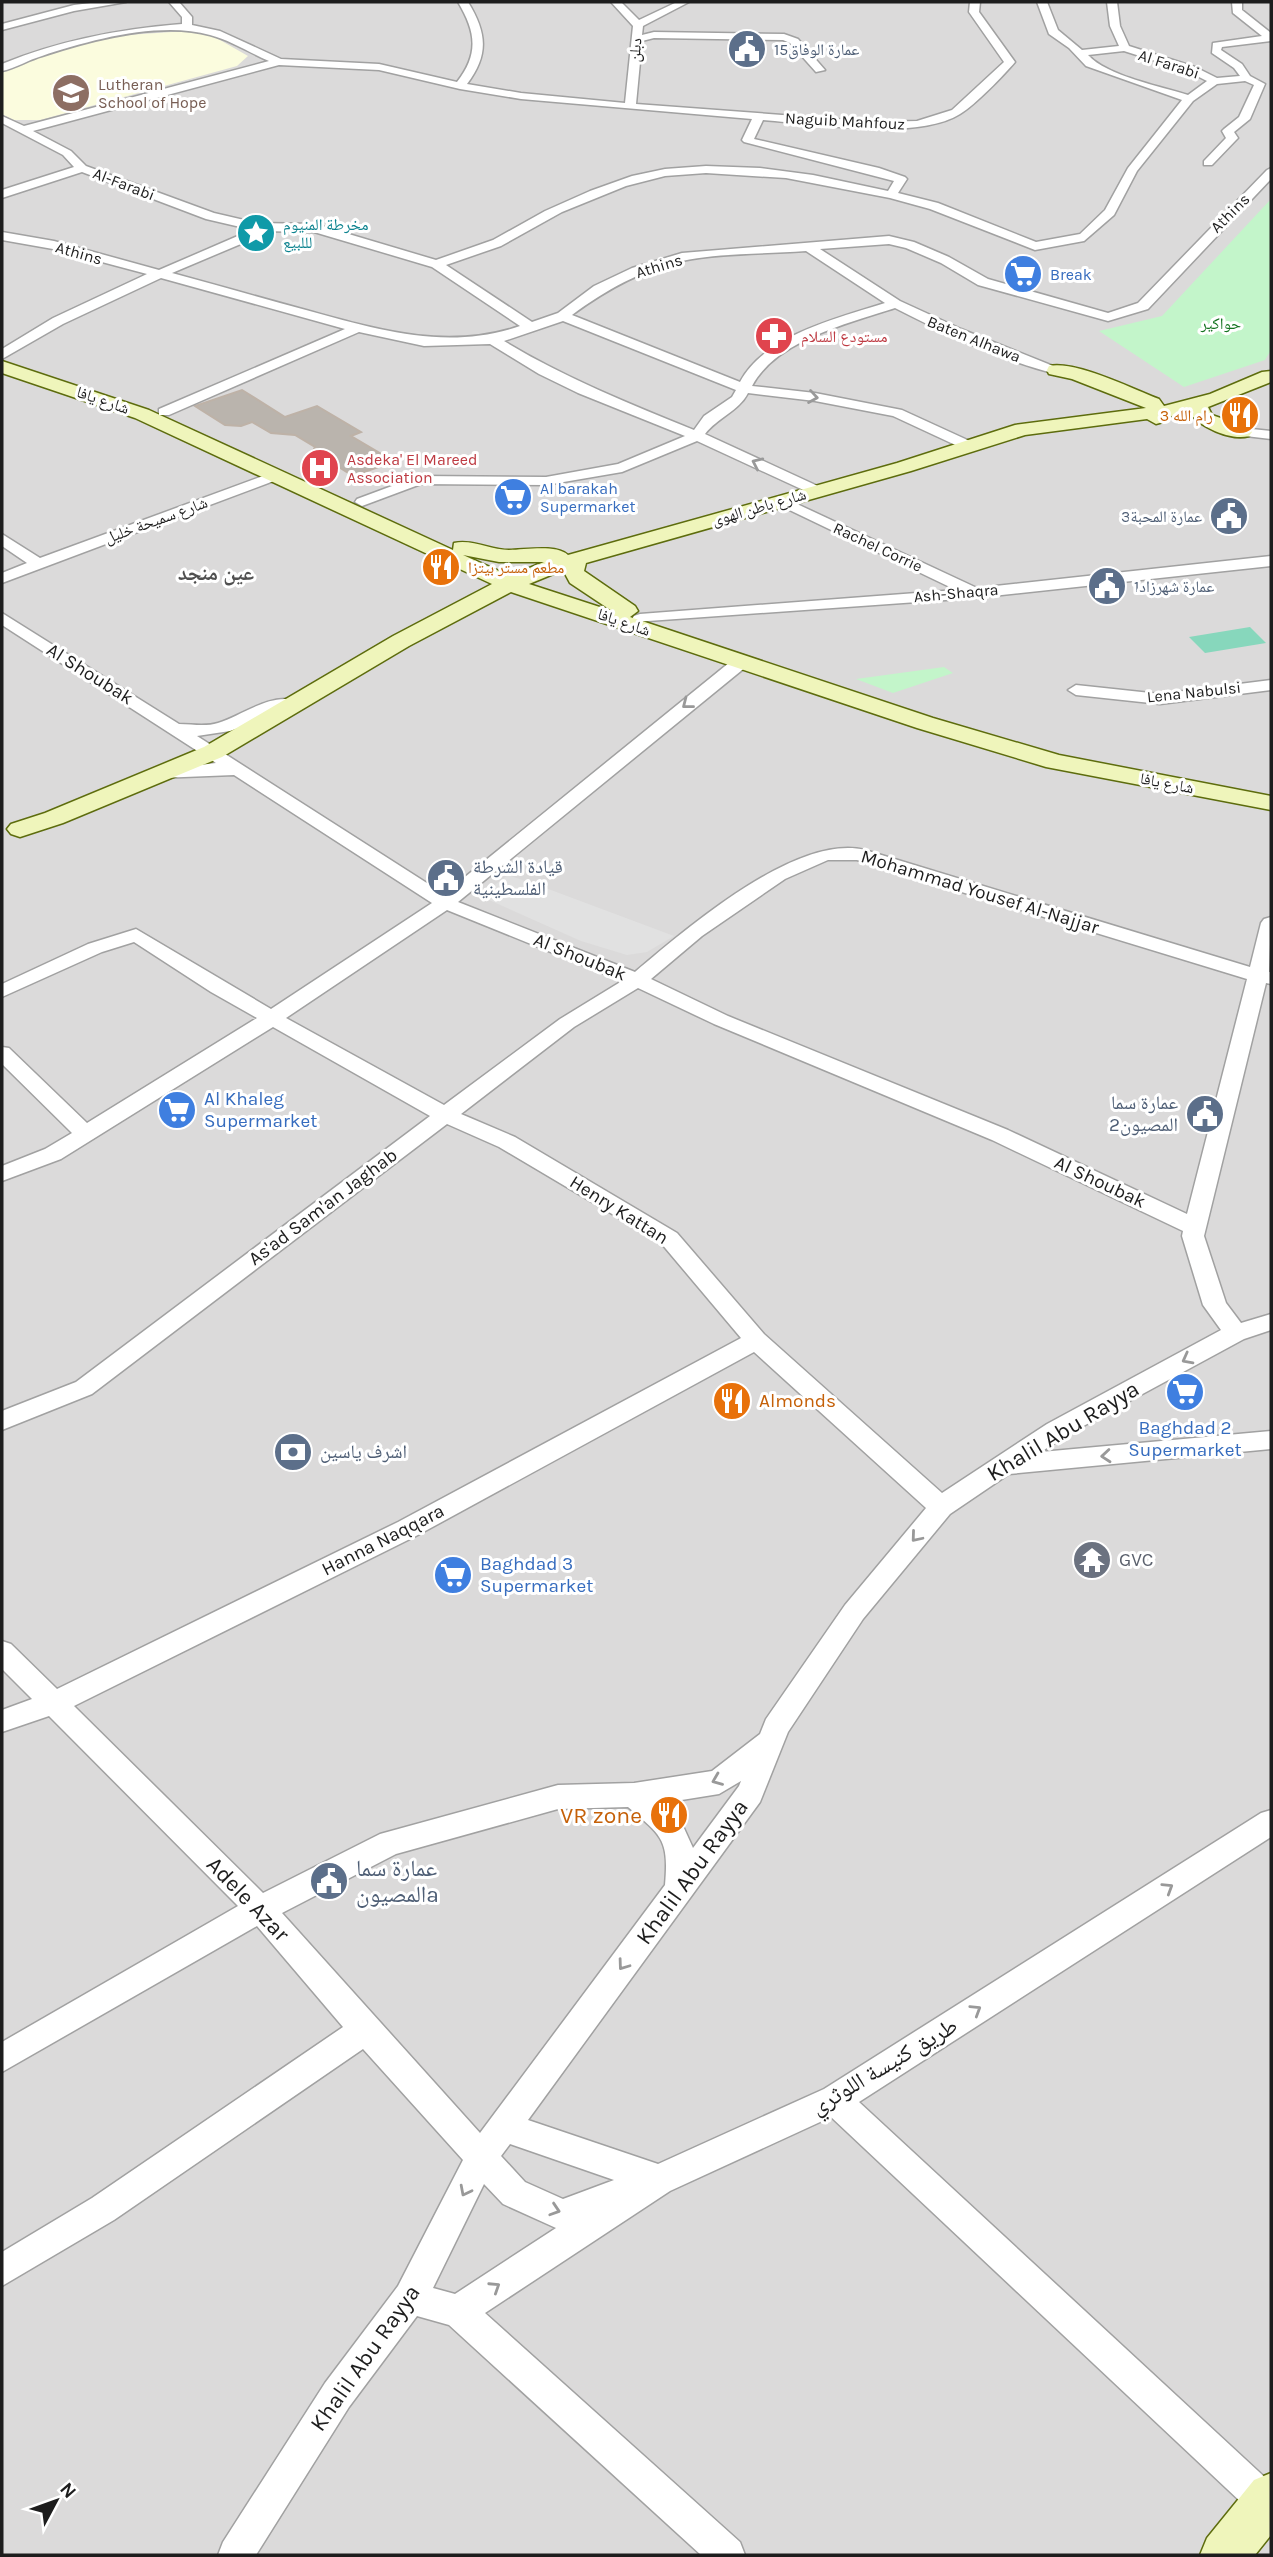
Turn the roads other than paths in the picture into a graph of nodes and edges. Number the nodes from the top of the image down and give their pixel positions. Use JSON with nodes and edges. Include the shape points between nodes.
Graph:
{"nodes":[{"id":1,"x":121,"y":2,"type":"edge"},
{"id":2,"x":174,"y":2,"type":"edge"},
{"id":3,"x":463,"y":2,"type":"edge"},
{"id":4,"x":616,"y":2,"type":"edge"},
{"id":5,"x":684,"y":2,"type":"edge"},
{"id":6,"x":975,"y":2,"type":"edge"},
{"id":7,"x":1042,"y":2,"type":"edge"},
{"id":8,"x":1112,"y":2,"type":"edge"},
{"id":9,"x":1237,"y":2,"type":"edge"},
{"id":10,"x":638,"y":26,"type":"junction"},
{"id":11,"x":2,"y":27,"type":"edge"},
{"id":12,"x":187,"y":27,"type":"junction"},
{"id":13,"x":636,"y":38,"type":"junction"},
{"id":14,"x":1271,"y":38,"type":"edge"},
{"id":15,"x":1125,"y":48,"type":"junction"},
{"id":16,"x":1081,"y":53,"type":"junction"},
{"id":17,"x":279,"y":62,"type":"junction"},
{"id":18,"x":2,"y":68,"type":"edge"},
{"id":19,"x":820,"y":70,"type":"dead end"},
{"id":20,"x":1246,"y":78,"type":"junction"},
{"id":21,"x":1215,"y":81,"type":"junction"},
{"id":22,"x":460,"y":86,"type":"junction"},
{"id":23,"x":1189,"y":99,"type":"junction"},
{"id":24,"x":630,"y":107,"type":"junction"},
{"id":25,"x":760,"y":115,"type":"junction"},
{"id":26,"x":2,"y":119,"type":"edge"},
{"id":27,"x":22,"y":130,"type":"junction"},
{"id":28,"x":1208,"y":163,"type":"dead end"},
{"id":29,"x":82,"y":168,"type":"junction"},
{"id":30,"x":1271,"y":172,"type":"edge"},
{"id":31,"x":1266,"y":183,"type":"edge"},
{"id":32,"x":2,"y":194,"type":"edge"},
{"id":33,"x":891,"y":195,"type":"junction"},
{"id":34,"x":257,"y":227,"type":"junction"},
{"id":35,"x":2,"y":236,"type":"edge"},
{"id":36,"x":806,"y":245,"type":"junction"},
{"id":37,"x":436,"y":264,"type":"junction"},
{"id":38,"x":161,"y":273,"type":"junction"},
{"id":39,"x":893,"y":305,"type":"junction"},
{"id":40,"x":563,"y":316,"type":"junction"},
{"id":41,"x":529,"y":326,"type":"junction"},
{"id":42,"x":358,"y":328,"type":"junction"},
{"id":43,"x":493,"y":340,"type":"junction"},
{"id":44,"x":2,"y":357,"type":"edge"},
{"id":45,"x":2,"y":367,"type":"edge"},
{"id":46,"x":1056,"y":370,"type":"junction"},
{"id":47,"x":1270,"y":375,"type":"edge"},
{"id":48,"x":745,"y":388,"type":"junction"},
{"id":49,"x":1137,"y":397,"type":"junction"},
{"id":50,"x":1198,"y":408,"type":"junction"},
{"id":51,"x":164,"y":412,"type":"junction"},
{"id":52,"x":1156,"y":416,"type":"junction"},
{"id":53,"x":1127,"y":417,"type":"junction"},
{"id":54,"x":1242,"y":432,"type":"junction"},
{"id":55,"x":1011,"y":433,"type":"junction"},
{"id":56,"x":1271,"y":435,"type":"edge"},
{"id":57,"x":696,"y":436,"type":"junction"},
{"id":58,"x":969,"y":446,"type":"junction"},
{"id":59,"x":274,"y":476,"type":"junction"},
{"id":60,"x":817,"y":491,"type":"junction"},
{"id":61,"x":782,"y":501,"type":"junction"},
{"id":62,"x":362,"y":502,"type":"junction"},
{"id":63,"x":2,"y":539,"type":"edge"},
{"id":64,"x":597,"y":552,"type":"junction"},
{"id":65,"x":457,"y":554,"type":"junction"},
{"id":66,"x":576,"y":559,"type":"junction"},
{"id":67,"x":1271,"y":562,"type":"edge"},
{"id":68,"x":38,"y":564,"type":"junction"},
{"id":69,"x":2,"y":578,"type":"edge"},
{"id":70,"x":518,"y":580,"type":"junction"},
{"id":71,"x":974,"y":593,"type":"junction"},
{"id":72,"x":587,"y":610,"type":"junction"},
{"id":73,"x":2,"y":618,"type":"edge"},
{"id":74,"x":445,"y":618,"type":"junction"},
{"id":75,"x":640,"y":619,"type":"junction"},
{"id":76,"x":401,"y":641,"type":"junction"},
{"id":77,"x":741,"y":662,"type":"junction"},
{"id":78,"x":1271,"y":685,"type":"edge"},
{"id":79,"x":318,"y":690,"type":"junction"},
{"id":80,"x":1076,"y":690,"type":"dead end"},
{"id":81,"x":287,"y":704,"type":"junction"},
{"id":82,"x":258,"y":727,"type":"junction"},
{"id":83,"x":175,"y":728,"type":"junction"},
{"id":84,"x":209,"y":749,"type":"junction"},
{"id":85,"x":241,"y":771,"type":"junction"},
{"id":86,"x":159,"y":776,"type":"junction"},
{"id":87,"x":1271,"y":793,"type":"edge"},
{"id":88,"x":1271,"y":803,"type":"edge"},
{"id":89,"x":11,"y":832,"type":"edge"},
{"id":90,"x":445,"y":903,"type":"junction"},
{"id":91,"x":1271,"y":923,"type":"edge"},
{"id":92,"x":1265,"y":977,"type":"edge"},
{"id":93,"x":637,"y":980,"type":"junction"},
{"id":94,"x":2,"y":991,"type":"edge"},
{"id":95,"x":271,"y":1019,"type":"junction"},
{"id":96,"x":2,"y":1053,"type":"edge"},
{"id":97,"x":445,"y":1115,"type":"junction"},
{"id":98,"x":85,"y":1133,"type":"junction"},
{"id":99,"x":2,"y":1174,"type":"edge"},
{"id":100,"x":1195,"y":1227,"type":"junction"},
{"id":101,"x":1271,"y":1322,"type":"edge"},
{"id":102,"x":1236,"y":1333,"type":"junction"},
{"id":103,"x":756,"y":1340,"type":"junction"},
{"id":104,"x":2,"y":1420,"type":"edge"},
{"id":105,"x":1271,"y":1440,"type":"edge"},
{"id":106,"x":1004,"y":1465,"type":"junction"},
{"id":107,"x":941,"y":1507,"type":"junction"},
{"id":108,"x":2,"y":1652,"type":"edge"},
{"id":109,"x":52,"y":1704,"type":"junction"},
{"id":110,"x":2,"y":1721,"type":"edge"},
{"id":111,"x":771,"y":1740,"type":"junction"},
{"id":112,"x":634,"y":1795,"type":"junction"},
{"id":113,"x":1271,"y":1822,"type":"edge"},
{"id":114,"x":679,"y":1889,"type":"junction"},
{"id":115,"x":260,"y":1909,"type":"junction"},
{"id":116,"x":365,"y":2030,"type":"junction"},
{"id":117,"x":2,"y":2058,"type":"edge"},
{"id":118,"x":835,"y":2100,"type":"junction"},
{"id":119,"x":504,"y":2127,"type":"junction"},
{"id":120,"x":480,"y":2159,"type":"junction"},
{"id":121,"x":659,"y":2180,"type":"junction"},
{"id":122,"x":2,"y":2270,"type":"edge"},
{"id":123,"x":411,"y":2298,"type":"junction"},
{"id":124,"x":458,"y":2311,"type":"junction"},
{"id":125,"x":1270,"y":2502,"type":"edge"},
{"id":126,"x":236,"y":2555,"type":"edge"},
{"id":127,"x":727,"y":2555,"type":"edge"},
{"id":128,"x":1224,"y":2555,"type":"edge"}],
"edges":[{"from":1,"to":11,"type":"street","via":[[74,8]]},
{"from":2,"to":12,"type":"street","via":[[187,17]]},
{"from":3,"to":22,"type":"street","via":[[474,22],[478,44],[477,62]]},
{"from":4,"to":10,"type":"street","name":"دبلن"},
{"from":5,"to":10,"type":"street"},
{"from":6,"to":25,"type":"street","name":"Naguib Mahfouz","via":[[974,12],[1010,62],[956,112],[918,124],[826,123]]},
{"from":7,"to":16,"type":"street","via":[[1053,33]]},
{"from":8,"to":15,"type":"street","via":[[1115,26]]},
{"from":9,"to":14,"type":"street","via":[[1237,12]]},
{"from":10,"to":13,"type":"street","name":"دبلن"},
{"from":12,"to":17,"type":"street","via":[[216,33]]},
{"from":12,"to":18,"type":"street","via":[[90,38]]},
{"from":13,"to":19,"type":"street","via":[[784,37],[794,41]]},
{"from":13,"to":24,"type":"street","name":"دبلن"},
{"from":14,"to":20,"type":"street","via":[[1217,45],[1216,51],[1238,66]]},
{"from":15,"to":16,"type":"street","name":"Al Farabi"},
{"from":15,"to":21,"type":"street","name":"Al Farabi"},
{"from":16,"to":23,"type":"street","via":[[1096,67]]},
{"from":17,"to":22,"type":"street","name":"Naguib Mahfouz","via":[[379,67]]},
{"from":17,"to":27,"type":"street"},
{"from":20,"to":21,"type":"street"},
{"from":20,"to":28,"type":"street","via":[[1260,84],[1244,119],[1228,131],[1232,138]]},
{"from":21,"to":23,"type":"street"},
{"from":22,"to":24,"type":"street","name":"Naguib Mahfouz"},
{"from":23,"to":33,"type":"street","via":[[1132,170],[1110,212],[1083,237],[1035,246],[934,206]]},
{"from":24,"to":25,"type":"street","name":"Naguib Mahfouz"},
{"from":25,"to":33,"type":"street","via":[[748,140],[901,179]]},
{"from":26,"to":27,"type":"street","name":"Al-Farabi"},
{"from":27,"to":29,"type":"street","name":"Al-Farabi","via":[[67,153]]},
{"from":29,"to":32,"type":"street"},
{"from":29,"to":34,"type":"street","name":"Al-Farabi","via":[[210,216]]},
{"from":30,"to":31,"type":"street","name":"Athins"},
{"from":31,"to":36,"type":"street","name":"Athins","via":[[1143,306],[1108,317],[983,282],[910,245],[889,240]]},
{"from":33,"to":37,"type":"street","via":[[818,178],[754,171],[677,171],[566,205],[498,242]]},
{"from":34,"to":37,"type":"street","name":"Al-Farabi","via":[[315,228]]},
{"from":34,"to":38,"type":"street","via":[[251,235]]},
{"from":35,"to":38,"type":"street","name":"Athins"},
{"from":36,"to":39,"type":"street","name":"Baten Alhawa"},
{"from":36,"to":40,"type":"street","name":"Athins","via":[[682,257],[599,289]]},
{"from":37,"to":41,"type":"street","name":"Al-Farabi"},
{"from":38,"to":42,"type":"street","name":"Athins"},
{"from":38,"to":44,"type":"street","via":[[58,321]]},
{"from":39,"to":46,"type":"street","name":"Baten Alhawa"},
{"from":39,"to":48,"type":"street","via":[[820,328],[789,344],[764,361]]},
{"from":40,"to":41,"type":"street","name":"Athins"},
{"from":40,"to":48,"type":"street"},
{"from":41,"to":43,"type":"street","name":"Athins"},
{"from":42,"to":43,"type":"street","name":"Athins","via":[[425,342]]},
{"from":42,"to":51,"type":"street"},
{"from":43,"to":57,"type":"street","via":[[583,390]]},
{"from":44,"to":51,"type":"main road","name":"شارع يافا"},
{"from":45,"to":59,"type":"main road","name":"شارع يافا","via":[[123,407]]},
{"from":46,"to":49,"type":"main road"},
{"from":46,"to":53,"type":"main road","via":[[1133,401],[1135,410]]},
{"from":47,"to":50,"type":"main road","via":[[1249,391]]},
{"from":48,"to":57,"type":"street"},
{"from":48,"to":58,"type":"street","one_way":true,"via":[[897,412]]},
{"from":49,"to":50,"type":"main road"},
{"from":49,"to":52,"type":"main road","via":[[1152,403]]},
{"from":50,"to":52,"type":"main road"},
{"from":50,"to":54,"type":"main road","via":[[1213,422]]},
{"from":51,"to":62,"type":"main road","name":"شارع يافا"},
{"from":52,"to":53,"type":"main road"},
{"from":52,"to":54,"type":"main road"},
{"from":52,"to":55,"type":"main road"},
{"from":53,"to":55,"type":"main road"},
{"from":54,"to":56,"type":"street"},
{"from":55,"to":58,"type":"main road","name":"شارع باطن الهوى"},
{"from":60,"to":57,"type":"street","one_way":true},
{"from":57,"to":62,"type":"street","via":[[622,468],[546,481],[419,480]]},
{"from":58,"to":60,"type":"main road","name":"شارع باطن الهوى"},
{"from":59,"to":65,"type":"main road","name":"شارع يافا"},
{"from":59,"to":68,"type":"street","name":"شارع سميحة خليل"},
{"from":60,"to":61,"type":"main road","name":"شارع باطن الهوى"},
{"from":61,"to":64,"type":"main road","name":"شارع باطن الهوى"},
{"from":61,"to":71,"type":"street","name":"Rachel Corrie"},
{"from":62,"to":65,"type":"main road","name":"شارع يافا"},
{"from":63,"to":68,"type":"street"},
{"from":64,"to":65,"type":"main road","via":[[517,557]]},
{"from":64,"to":66,"type":"main road","name":"شارع باطن الهوى"},
{"from":65,"to":70,"type":"main road","name":"شارع يافا"},
{"from":65,"to":74,"type":"main road","via":[[470,582]]},
{"from":66,"to":70,"type":"main road","name":"شارع باطن الهوى"},
{"from":66,"to":75,"type":"main road","via":[[573,572],[578,578]]},
{"from":67,"to":71,"type":"street","name":"Ash-Shaqra"},
{"from":68,"to":69,"type":"street","name":"شارع سميحة خليل"},
{"from":70,"to":72,"type":"main road","name":"شارع يافا"},
{"from":70,"to":74,"type":"main road","name":"شارع باطن الهوى"},
{"from":70,"to":75,"type":"main road","name":"شارع يافا"},
{"from":71,"to":75,"type":"street","name":"Ash-Shaqra"},
{"from":72,"to":76,"type":"main road","via":[[501,608]]},
{"from":72,"to":77,"type":"main road","name":"شارع يافا"},
{"from":73,"to":83,"type":"street","name":"Al Shoubak"},
{"from":74,"to":76,"type":"main road","name":"شارع باطن الهوى"},
{"from":75,"to":87,"type":"main road","name":"شارع يافا","via":[[1017,741]]},
{"from":76,"to":79,"type":"main road"},
{"from":77,"to":88,"type":"main road","name":"شارع يافا","via":[[1055,762]]},
{"from":77,"to":90,"type":"street","one_way":true},
{"from":78,"to":80,"type":"street","name":"Lena Nabulsi","via":[[1160,699]]},
{"from":79,"to":81,"type":"main road"},
{"from":79,"to":82,"type":"main road"},
{"from":81,"to":83,"type":"street","via":[[269,707],[223,730]]},
{"from":81,"to":84,"type":"main road"},
{"from":82,"to":84,"type":"main road"},
{"from":82,"to":85,"type":"street","via":[[235,757]]},
{"from":83,"to":84,"type":"street","name":"Al Shoubak"},
{"from":84,"to":85,"type":"street","name":"Al Shoubak"},
{"from":84,"to":86,"type":"main road"},
{"from":84,"to":89,"type":"main road"},
{"from":85,"to":86,"type":"street","via":[[189,769]]},
{"from":85,"to":90,"type":"street","name":"Al Shoubak"},
{"from":86,"to":89,"type":"main road"},
{"from":90,"to":93,"type":"street","name":"Al Shoubak"},
{"from":90,"to":95,"type":"street"},
{"from":91,"to":92,"type":"street"},
{"from":92,"to":93,"type":"street","name":"Mohammad Yousef Al-Najjar","via":[[858,854],[825,855],[778,875],[695,932]]},
{"from":92,"to":100,"type":"street"},
{"from":93,"to":97,"type":"street","name":"As'ad Sam'an Jaghab","via":[[566,1023]]},
{"from":93,"to":100,"type":"street","name":"Al Shoubak","via":[[721,1020],[1000,1135]]},
{"from":94,"to":95,"type":"street","name":"Henry Kattan","via":[[95,948],[136,935]]},
{"from":95,"to":97,"type":"street","name":"Henry Kattan"},
{"from":95,"to":98,"type":"street"},
{"from":96,"to":98,"type":"street"},
{"from":97,"to":103,"type":"street","name":"Henry Kattan","via":[[507,1142],[669,1238]]},
{"from":97,"to":104,"type":"street","name":"As'ad Sam'an Jaghab","via":[[84,1388]]},
{"from":98,"to":99,"type":"street","via":[[53,1154]]},
{"from":100,"to":102,"type":"street","via":[[1193,1236],[1215,1305]]},
{"from":101,"to":102,"type":"street","name":"Khalil Abu Rayya"},
{"from":102,"to":106,"type":"street","name":"Khalil Abu Rayya","one_way":true,"via":[[1056,1430]]},
{"from":103,"to":107,"type":"street","name":"Henry Kattan"},
{"from":103,"to":109,"type":"street","name":"Hanna Naqqara","via":[[407,1529]]},
{"from":105,"to":106,"type":"street","one_way":true},
{"from":106,"to":107,"type":"street","name":"Khalil Abu Rayya"},
{"from":107,"to":111,"type":"street","name":"Khalil Abu Rayya","one_way":true,"via":[[854,1612]]},
{"from":108,"to":109,"type":"street","name":"Adele Azar"},
{"from":109,"to":110,"type":"street","name":"Hanna Naqqara"},
{"from":109,"to":115,"type":"street","name":"Adele Azar"},
{"from":111,"to":112,"type":"street","one_way":true,"via":[[719,1782]]},
{"from":111,"to":114,"type":"street","name":"Khalil Abu Rayya","via":[[750,1793]]},
{"from":112,"to":114,"type":"street","via":[[668,1824],[682,1856]]},
{"from":112,"to":115,"type":"street","via":[[558,1797],[390,1843]]},
{"from":118,"to":113,"type":"street","name":"طريق كنيسة اللوثري","one_way":true},
{"from":114,"to":119,"type":"street","name":"Khalil Abu Rayya","one_way":true},
{"from":115,"to":116,"type":"street","name":"Adele Azar"},
{"from":115,"to":117,"type":"street"},
{"from":116,"to":120,"type":"street","name":"Adele Azar"},
{"from":116,"to":122,"type":"street","via":[[103,2209]]},
{"from":118,"to":121,"type":"street","name":"طريق كنيسة اللوثري"},
{"from":118,"to":125,"type":"street"},
{"from":119,"to":120,"type":"street","name":"Khalil Abu Rayya"},
{"from":119,"to":121,"type":"street"},
{"from":120,"to":121,"type":"street","name":"Adele Azar","one_way":true,"via":[[514,2193],[564,2215]]},
{"from":120,"to":123,"type":"street","name":"Khalil Abu Rayya","one_way":true},
{"from":124,"to":121,"type":"street","name":"طريق كنيسة اللوثري","one_way":true},
{"from":123,"to":124,"type":"street"},
{"from":123,"to":126,"type":"street","name":"Khalil Abu Rayya","via":[[337,2395]]},
{"from":124,"to":127,"type":"street"},
{"from":125,"to":128,"type":"main road"}]}
